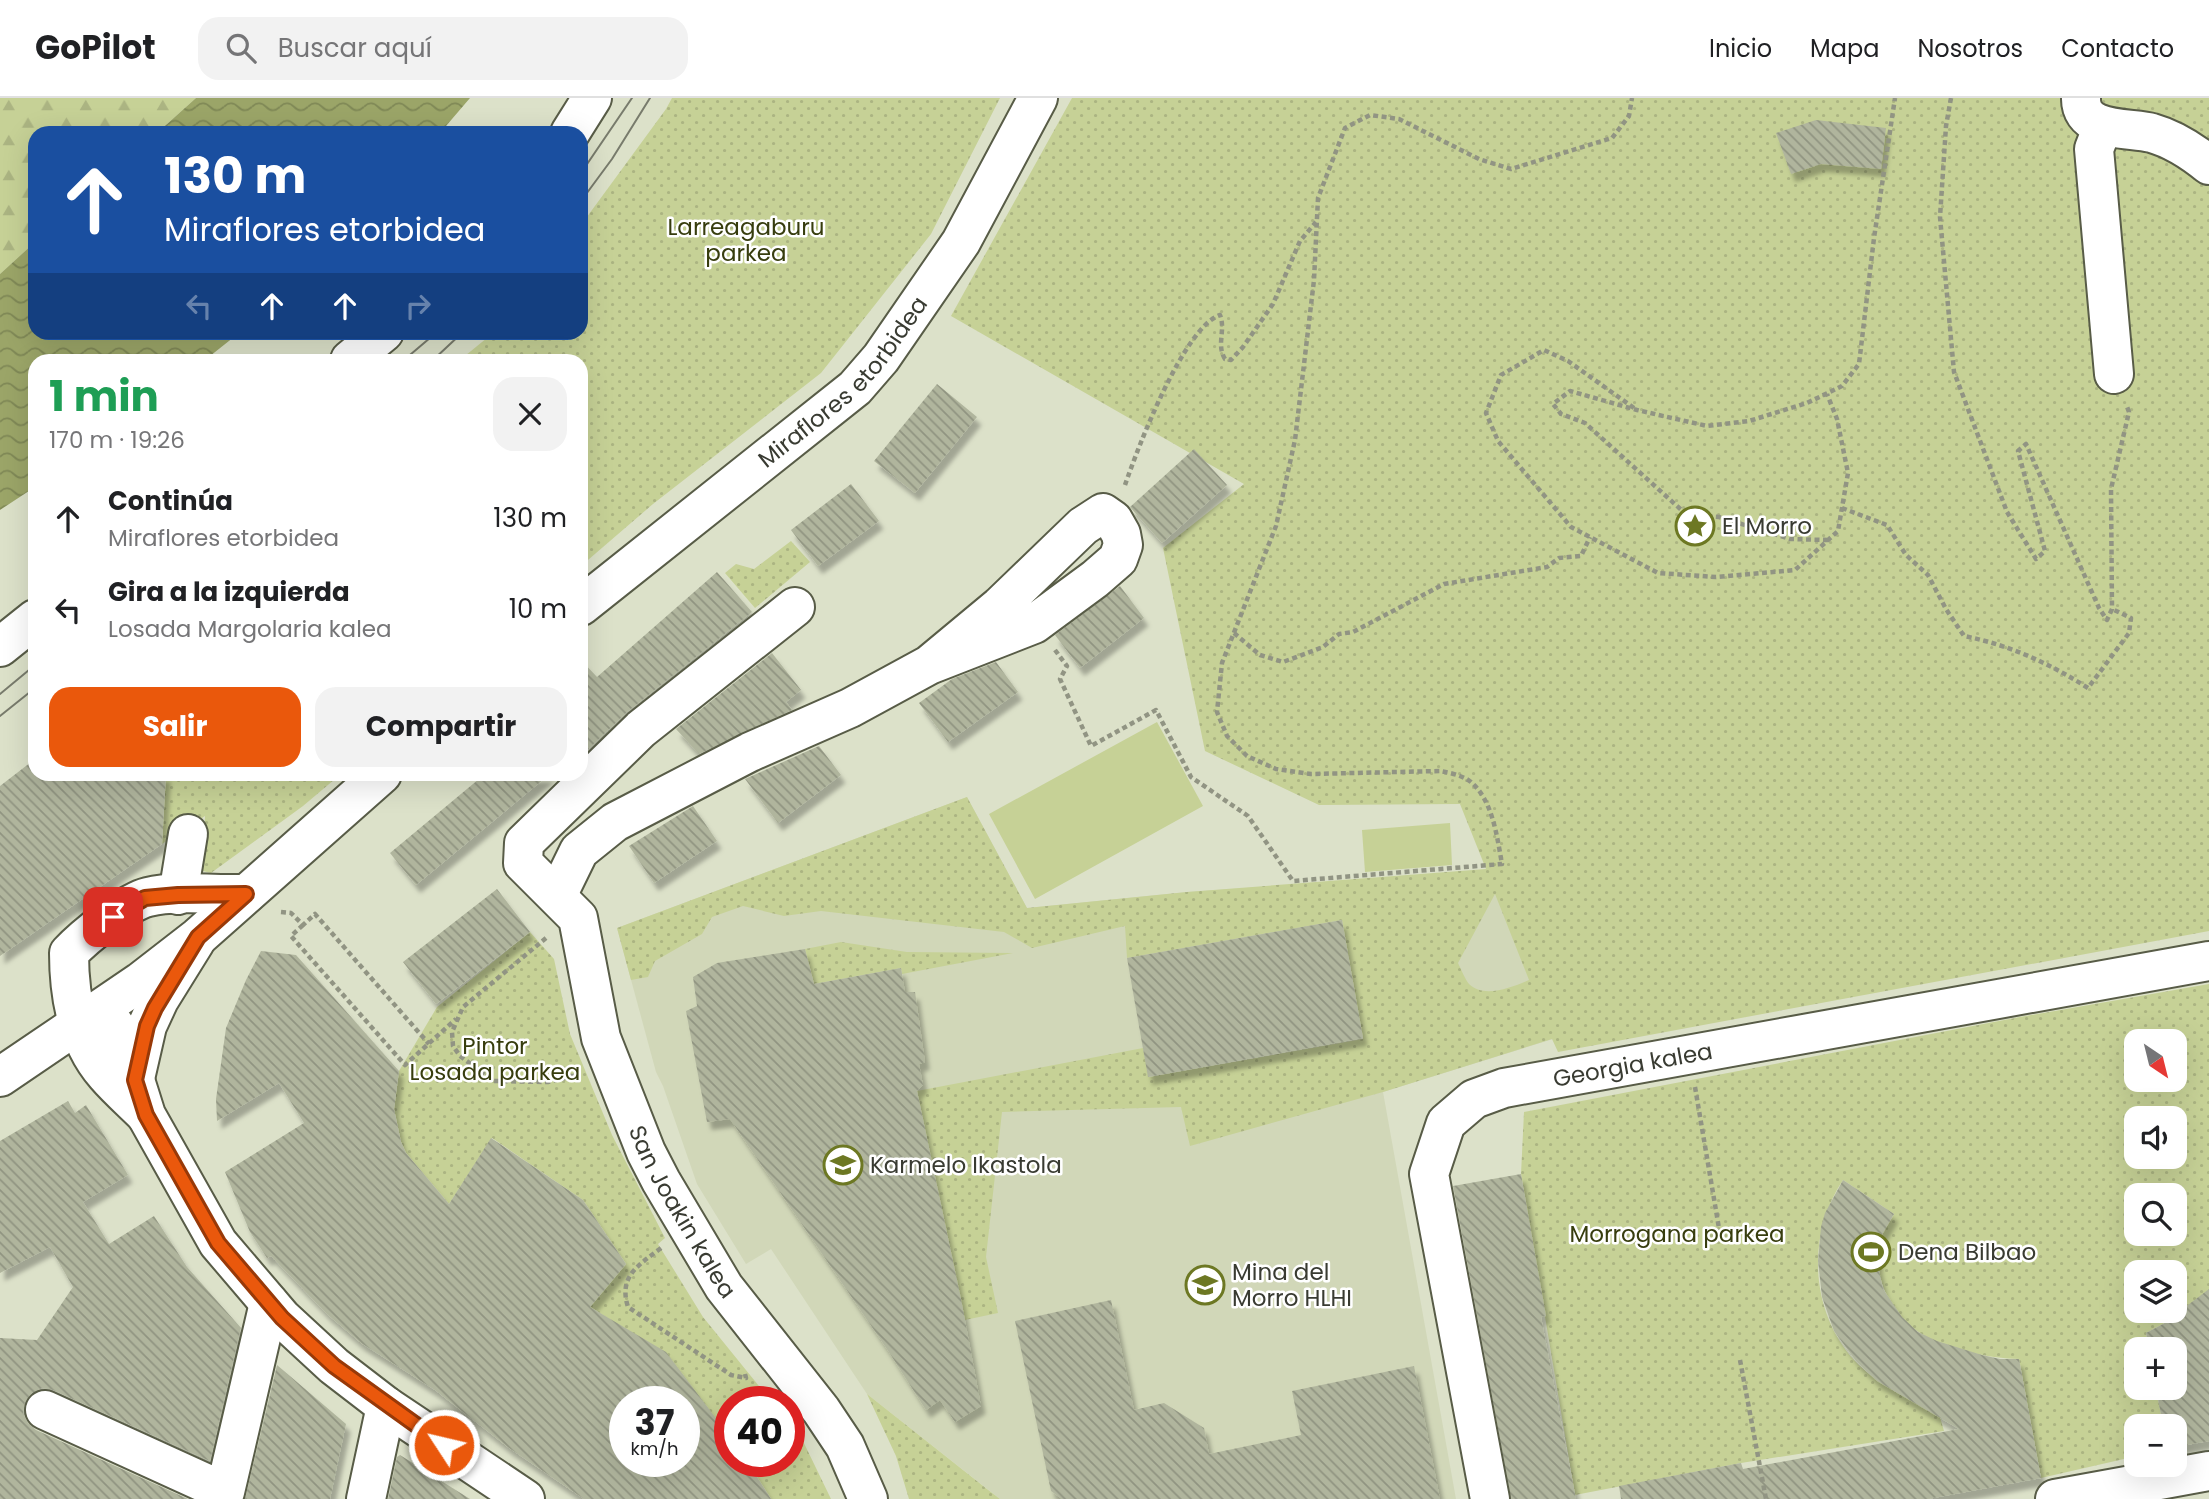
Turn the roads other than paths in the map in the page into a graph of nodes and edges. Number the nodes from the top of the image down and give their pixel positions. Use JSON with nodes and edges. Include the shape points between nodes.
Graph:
{"nodes":[{"id":1,"x":592,"y":98,"type":"edge"},
{"id":2,"x":1038,"y":98,"type":"edge"},
{"id":3,"x":2092,"y":112,"type":"edge"},
{"id":4,"x":574,"y":126,"type":"edge"},
{"id":5,"x":2209,"y":165,"type":"edge"},
{"id":6,"x":374,"y":340,"type":"edge"},
{"id":7,"x":357,"y":354,"type":"edge"},
{"id":8,"x":2114,"y":374,"type":"road end"},
{"id":9,"x":1103,"y":513,"type":"road end"},
{"id":10,"x":588,"y":600,"type":"edge"},
{"id":11,"x":795,"y":607,"type":"dead end"},
{"id":12,"x":28,"y":625,"type":"edge"},
{"id":13,"x":0,"y":647,"type":"edge"},
{"id":14,"x":375,"y":781,"type":"edge"},
{"id":15,"x":588,"y":781,"type":"edge"},
{"id":16,"x":588,"y":781,"type":"edge"},
{"id":17,"x":188,"y":834,"type":"dead end"},
{"id":18,"x":178,"y":895,"type":"junction"},
{"id":19,"x":557,"y":896,"type":"junction"},
{"id":20,"x":258,"y":903,"type":"junction"},
{"id":21,"x":198,"y":937,"type":"junction"},
{"id":22,"x":2209,"y":961,"type":"edge"},
{"id":23,"x":87,"y":1018,"type":"junction"},
{"id":24,"x":4,"y":1074,"type":"edge"},
{"id":25,"x":129,"y":1090,"type":"junction"},
{"id":26,"x":269,"y":1303,"type":"junction"},
{"id":27,"x":386,"y":1406,"type":"junction"},
{"id":28,"x":45,"y":1410,"type":"dead end"},
{"id":29,"x":2209,"y":1471,"type":"edge"},
{"id":30,"x":366,"y":1499,"type":"edge"},
{"id":31,"x":526,"y":1499,"type":"edge"},
{"id":32,"x":868,"y":1499,"type":"edge"},
{"id":33,"x":1490,"y":1499,"type":"edge"},
{"id":34,"x":2055,"y":1499,"type":"edge"}],
"edges":[{"from":1,"to":4,"type":"street"},
{"from":2,"to":10,"type":"street","name":"Miraflores etorbidea","via":[[961,242],[855,388]]},
{"from":3,"to":5,"type":"street","via":[[2153,133]]},
{"from":3,"to":8,"type":"street"},
{"from":6,"to":7,"type":"street"},
{"from":9,"to":19,"type":"street","via":[[1121,534],[1118,559],[1034,624],[929,665],[615,822],[579,851]]},
{"from":11,"to":15,"type":"street","name":"San Joakin kalea","via":[[641,729]]},
{"from":12,"to":13,"type":"street"},
{"from":14,"to":20,"type":"street"},
{"from":16,"to":19,"type":"street","name":"San Joakin kalea","via":[[524,843],[523,863]]},
{"from":17,"to":18,"type":"street"},
{"from":18,"to":20,"type":"street"},
{"from":18,"to":23,"type":"street","via":[[145,898],[85,935],[69,953],[69,976]]},
{"from":19,"to":32,"type":"street","name":"San Joakin kalea","via":[[578,918],[601,1038],[646,1152],[724,1287],[845,1446]]},
{"from":20,"to":21,"type":"street"},
{"from":21,"to":23,"type":"street"},
{"from":21,"to":25,"type":"street","via":[[147,1026]]},
{"from":22,"to":33,"type":"street","name":"Georgia kalea","via":[[1504,1088],[1474,1099],[1446,1123],[1429,1174]]},
{"from":23,"to":24,"type":"street"},
{"from":23,"to":25,"type":"street"},
{"from":24,"to":25,"type":"street","via":[[65,1060],[86,1063]]},
{"from":25,"to":26,"type":"street","via":[[218,1243]]},
{"from":26,"to":27,"type":"street","via":[[334,1366]]},
{"from":26,"to":28,"type":"street","via":[[225,1492]]},
{"from":27,"to":30,"type":"street"},
{"from":27,"to":31,"type":"street"},
{"from":29,"to":34,"type":"street"}]}
